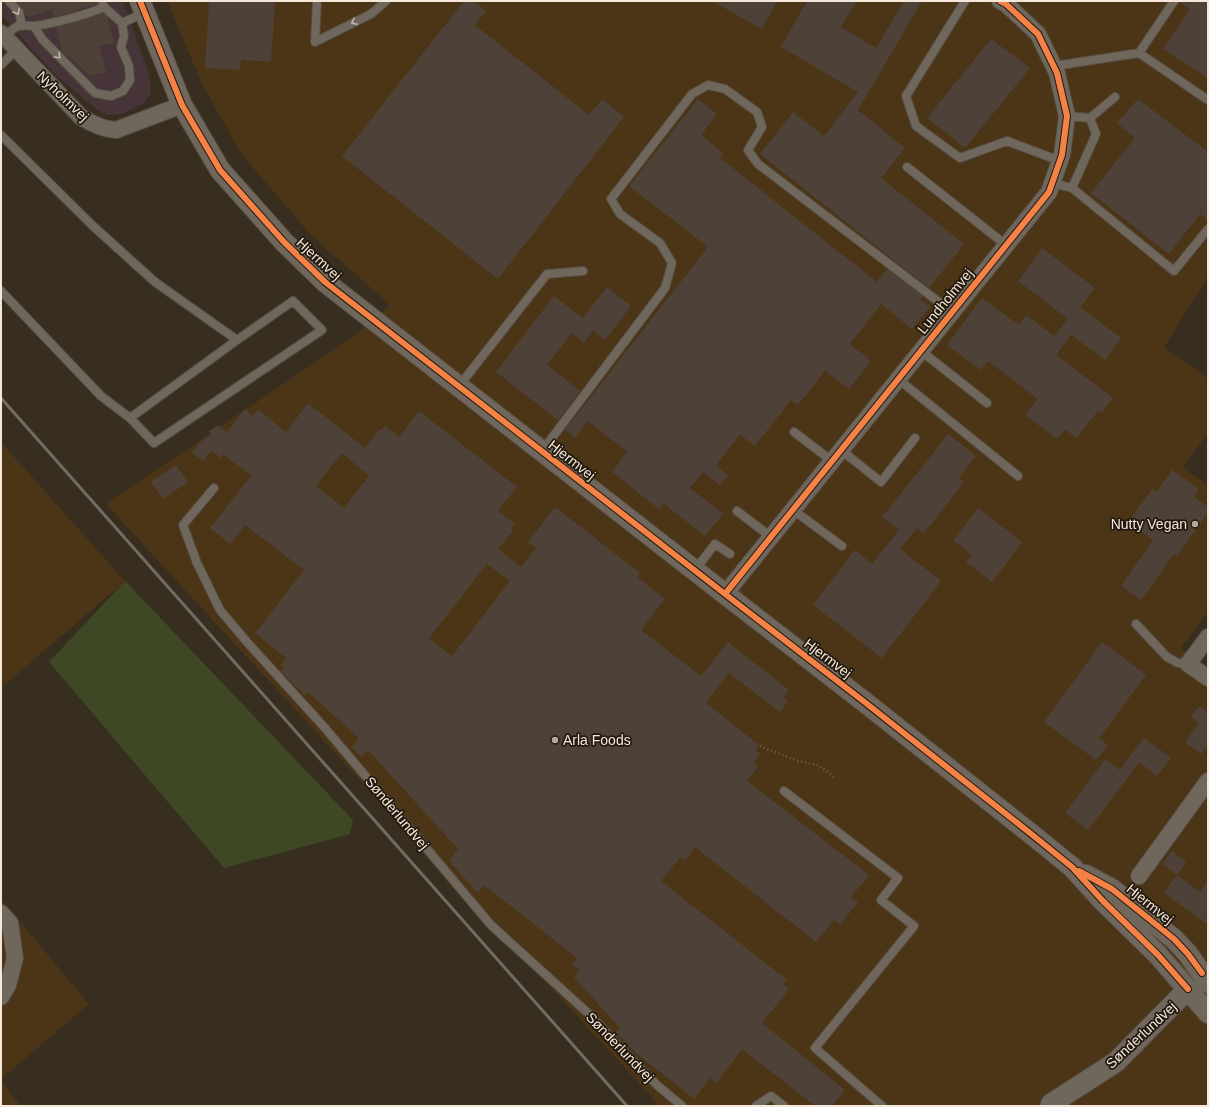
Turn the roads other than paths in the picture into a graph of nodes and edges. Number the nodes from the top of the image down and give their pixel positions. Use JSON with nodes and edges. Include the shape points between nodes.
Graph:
{"nodes":[{"id":1,"x":9,"y":1,"type":"edge"},
{"id":2,"x":317,"y":1,"type":"edge"},
{"id":3,"x":386,"y":1,"type":"edge"},
{"id":4,"x":965,"y":1,"type":"edge"},
{"id":5,"x":1000,"y":1,"type":"edge"},
{"id":6,"x":1174,"y":1,"type":"edge"},
{"id":7,"x":103,"y":4,"type":"edge"},
{"id":8,"x":142,"y":7,"type":"edge"},
{"id":9,"x":122,"y":23,"type":"junction"},
{"id":10,"x":22,"y":25,"type":"junction"},
{"id":11,"x":34,"y":26,"type":"junction"},
{"id":12,"x":3,"y":35,"type":"edge"},
{"id":13,"x":16,"y":50,"type":"junction"},
{"id":14,"x":1139,"y":53,"type":"junction"},
{"id":15,"x":1,"y":65,"type":"edge"},
{"id":16,"x":1054,"y":66,"type":"junction"},
{"id":17,"x":1115,"y":97,"type":"dead end"},
{"id":18,"x":1208,"y":100,"type":"edge"},
{"id":19,"x":182,"y":105,"type":"junction"},
{"id":20,"x":1067,"y":116,"type":"junction"},
{"id":21,"x":1090,"y":118,"type":"junction"},
{"id":22,"x":1,"y":135,"type":"edge"},
{"id":23,"x":1060,"y":161,"type":"junction"},
{"id":24,"x":908,"y":167,"type":"dead end"},
{"id":25,"x":1052,"y":183,"type":"junction"},
{"id":26,"x":1072,"y":188,"type":"junction"},
{"id":27,"x":1208,"y":229,"type":"edge"},
{"id":28,"x":1006,"y":245,"type":"junction"},
{"id":29,"x":582,"y":271,"type":"dead end"},
{"id":30,"x":1,"y":291,"type":"edge"},
{"id":31,"x":952,"y":312,"type":"junction"},
{"id":32,"x":237,"y":340,"type":"junction"},
{"id":33,"x":921,"y":351,"type":"junction"},
{"id":34,"x":898,"y":380,"type":"junction"},
{"id":35,"x":459,"y":387,"type":"junction"},
{"id":36,"x":987,"y":404,"type":"dead end"},
{"id":37,"x":130,"y":418,"type":"junction"},
{"id":38,"x":794,"y":432,"type":"dead end"},
{"id":39,"x":915,"y":438,"type":"dead end"},
{"id":40,"x":542,"y":452,"type":"junction"},
{"id":41,"x":836,"y":456,"type":"junction"},
{"id":42,"x":1018,"y":476,"type":"dead end"},
{"id":43,"x":214,"y":488,"type":"dead end"},
{"id":44,"x":793,"y":510,"type":"junction"},
{"id":45,"x":737,"y":511,"type":"dead end"},
{"id":46,"x":771,"y":537,"type":"junction"},
{"id":47,"x":842,"y":546,"type":"dead end"},
{"id":48,"x":730,"y":554,"type":"dead end"},
{"id":49,"x":694,"y":571,"type":"junction"},
{"id":50,"x":725,"y":594,"type":"junction"},
{"id":51,"x":1136,"y":624,"type":"dead end"},
{"id":52,"x":1208,"y":637,"type":"edge"},
{"id":53,"x":1188,"y":664,"type":"junction"},
{"id":54,"x":1208,"y":678,"type":"edge"},
{"id":55,"x":1208,"y":781,"type":"edge"},
{"id":56,"x":784,"y":790,"type":"dead end"},
{"id":57,"x":1072,"y":867,"type":"junction"},
{"id":58,"x":1139,"y":876,"type":"dead end"},
{"id":59,"x":1,"y":913,"type":"edge"},
{"id":60,"x":1206,"y":973,"type":"edge"},
{"id":61,"x":1188,"y":989,"type":"junction"},
{"id":62,"x":1,"y":997,"type":"edge"},
{"id":63,"x":1208,"y":1013,"type":"edge"},
{"id":64,"x":1050,"y":1105,"type":"edge"},
{"id":65,"x":682,"y":1106,"type":"edge"},
{"id":66,"x":756,"y":1106,"type":"edge"},
{"id":67,"x":784,"y":1106,"type":"edge"},
{"id":68,"x":882,"y":1106,"type":"edge"}],
"edges":[{"from":1,"to":10,"type":"lane","one_way":true,"via":[[19,12]]},
{"from":3,"to":2,"type":"lane","one_way":true,"via":[[371,14],[315,42]]},
{"from":4,"to":23,"type":"lane","via":[[906,96],[916,126],[960,158],[1007,141]]},
{"from":5,"to":16,"type":"street","name":"Lundholmvej","via":[[1038,34]]},
{"from":6,"to":14,"type":"lane"},
{"from":7,"to":9,"type":"lane"},
{"from":7,"to":11,"type":"lane","via":[[94,11]]},
{"from":8,"to":9,"type":"lane"},
{"from":8,"to":19,"type":"street","name":"Hjermvej"},
{"from":11,"to":9,"type":"lane","one_way":true,"via":[[42,39],[95,93],[111,96],[123,91],[130,80],[129,66],[121,47],[124,36]]},
{"from":10,"to":11,"type":"lane"},
{"from":10,"to":12,"type":"lane"},
{"from":12,"to":13,"type":"street","name":"Nyholmvej"},
{"from":13,"to":15,"type":"lane"},
{"from":13,"to":19,"type":"street","name":"Nyholmvej","via":[[80,117],[95,126],[116,130]]},
{"from":14,"to":16,"type":"lane"},
{"from":14,"to":18,"type":"lane"},
{"from":16,"to":20,"type":"street","name":"Lundholmvej"},
{"from":17,"to":21,"type":"lane"},
{"from":19,"to":35,"type":"street","name":"Hjermvej","via":[[220,170],[284,242],[325,282]]},
{"from":20,"to":21,"type":"lane"},
{"from":20,"to":23,"type":"street","name":"Lundholmvej"},
{"from":21,"to":26,"type":"lane","via":[[1096,134]]},
{"from":22,"to":32,"type":"lane","via":[[92,226],[155,282]]},
{"from":23,"to":25,"type":"street","name":"Lundholmvej"},
{"from":24,"to":28,"type":"lane"},
{"from":25,"to":26,"type":"lane"},
{"from":25,"to":28,"type":"street","name":"Lundholmvej","via":[[1049,192]]},
{"from":26,"to":27,"type":"lane","via":[[1174,270]]},
{"from":28,"to":31,"type":"street","name":"Lundholmvej"},
{"from":29,"to":35,"type":"lane","via":[[547,274]]},
{"from":30,"to":37,"type":"lane","via":[[101,396]]},
{"from":31,"to":33,"type":"street","name":"Lundholmvej"},
{"from":31,"to":40,"type":"lane","via":[[758,164],[748,150],[762,127],[757,112],[725,89],[708,85],[692,94],[611,199],[620,214],[660,242],[672,263],[665,288]]},
{"from":32,"to":37,"type":"lane"},
{"from":32,"to":37,"type":"lane","via":[[293,301],[322,330],[154,443]]},
{"from":33,"to":34,"type":"street","name":"Lundholmvej"},
{"from":33,"to":36,"type":"lane"},
{"from":34,"to":41,"type":"street","name":"Lundholmvej"},
{"from":34,"to":42,"type":"lane"},
{"from":35,"to":40,"type":"street","name":"Hjermvej"},
{"from":38,"to":41,"type":"lane"},
{"from":39,"to":41,"type":"lane","via":[[881,482]]},
{"from":40,"to":49,"type":"street","name":"Hjermvej"},
{"from":41,"to":44,"type":"street","name":"Lundholmvej"},
{"from":43,"to":65,"type":"lane","name":"Sønderlundvej","via":[[183,525],[197,563],[220,610],[325,728],[491,925],[589,1014],[637,1065]]},
{"from":44,"to":46,"type":"street","name":"Lundholmvej"},
{"from":44,"to":47,"type":"lane"},
{"from":45,"to":46,"type":"lane"},
{"from":46,"to":50,"type":"street","name":"Lundholmvej"},
{"from":48,"to":49,"type":"lane","via":[[715,544]]},
{"from":49,"to":50,"type":"street","name":"Hjermvej"},
{"from":50,"to":57,"type":"street","name":"Hjermvej"},
{"from":51,"to":53,"type":"lane","via":[[1167,657],[1178,663]]},
{"from":52,"to":53,"type":"street"},
{"from":53,"to":54,"type":"street"},
{"from":55,"to":58,"type":"street"},
{"from":56,"to":68,"type":"lane","via":[[898,878],[881,900],[914,926],[815,1048]]},
{"from":57,"to":60,"type":"street","name":"Hjermvej","via":[[1112,889],[1174,939]]},
{"from":57,"to":61,"type":"street","name":"Hjermvej"},
{"from":59,"to":62,"type":"street","via":[[10,923],[15,958],[8,985]]},
{"from":60,"to":61,"type":"street"},
{"from":61,"to":63,"type":"street","name":"Hjermvej"},
{"from":61,"to":64,"type":"street","name":"Sønderlundvej","via":[[1116,1062]]},
{"from":66,"to":67,"type":"lane","via":[[771,1096]]}]}
